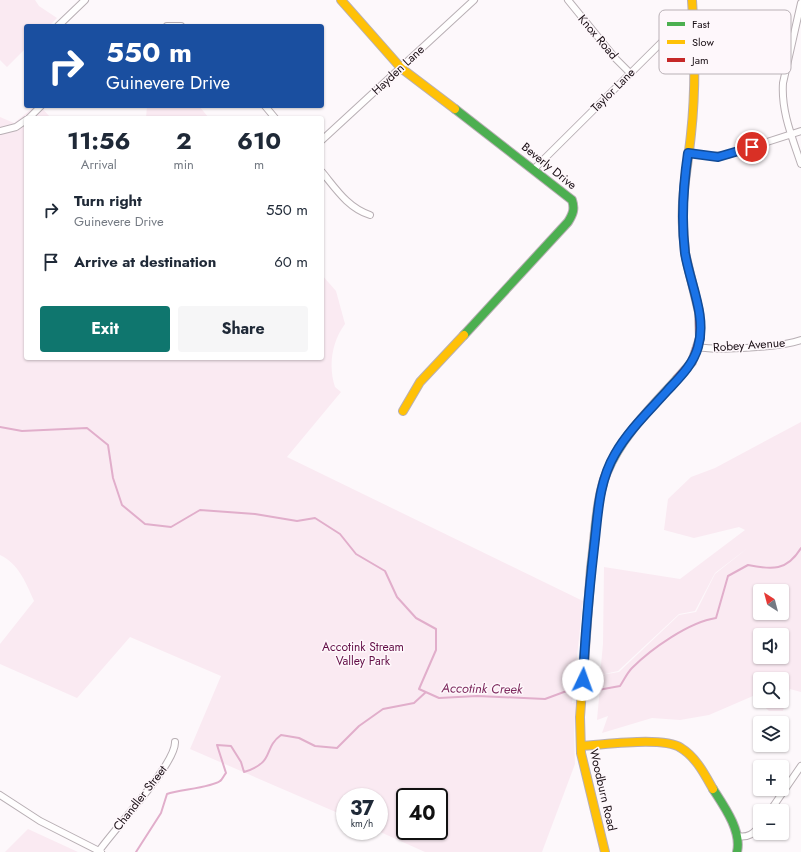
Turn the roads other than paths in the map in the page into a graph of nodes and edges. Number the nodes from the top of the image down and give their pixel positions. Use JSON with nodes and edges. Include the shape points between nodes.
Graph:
{"nodes":[{"id":1,"x":85,"y":0,"type":"edge"},
{"id":2,"x":341,"y":0,"type":"edge"},
{"id":3,"x":474,"y":0,"type":"edge"},
{"id":4,"x":568,"y":0,"type":"edge"},
{"id":5,"x":692,"y":0,"type":"edge"},
{"id":6,"x":801,"y":3,"type":"edge"},
{"id":7,"x":693,"y":10,"type":"edge"},
{"id":8,"x":60,"y":24,"type":"edge"},
{"id":9,"x":659,"y":45,"type":"edge"},
{"id":10,"x":791,"y":47,"type":"edge"},
{"id":11,"x":401,"y":68,"type":"junction"},
{"id":12,"x":630,"y":73,"type":"junction"},
{"id":13,"x":695,"y":74,"type":"edge"},
{"id":14,"x":785,"y":74,"type":"edge"},
{"id":15,"x":39,"y":108,"type":"edge"},
{"id":16,"x":267,"y":108,"type":"edge"},
{"id":17,"x":31,"y":116,"type":"edge"},
{"id":18,"x":273,"y":116,"type":"edge"},
{"id":19,"x":24,"y":121,"type":"edge"},
{"id":20,"x":0,"y":131,"type":"edge"},
{"id":21,"x":801,"y":131,"type":"edge"},
{"id":22,"x":791,"y":134,"type":"junction"},
{"id":23,"x":324,"y":138,"type":"edge"},
{"id":24,"x":688,"y":153,"type":"junction"},
{"id":25,"x":801,"y":164,"type":"edge"},
{"id":26,"x":534,"y":169,"type":"junction"},
{"id":27,"x":324,"y":174,"type":"edge"},
{"id":28,"x":370,"y":215,"type":"dead end"},
{"id":29,"x":801,"y":340,"type":"edge"},
{"id":30,"x":698,"y":347,"type":"junction"},
{"id":31,"x":403,"y":411,"type":"dead end"},
{"id":32,"x":175,"y":742,"type":"dead end"},
{"id":33,"x":581,"y":746,"type":"junction"},
{"id":34,"x":801,"y":766,"type":"edge"},
{"id":35,"x":0,"y":794,"type":"edge"},
{"id":36,"x":775,"y":804,"type":"edge"},
{"id":37,"x":753,"y":833,"type":"edge"},
{"id":38,"x":737,"y":836,"type":"junction"},
{"id":39,"x":100,"y":852,"type":"edge"},
{"id":40,"x":605,"y":852,"type":"edge"},
{"id":41,"x":737,"y":852,"type":"edge"}],
"edges":[{"from":1,"to":8,"type":"street"},
{"from":2,"to":11,"type":"street","name":"Beverly Drive"},
{"from":3,"to":11,"type":"street","name":"Hayden Lane"},
{"from":4,"to":12,"type":"street","name":"Knox Road"},
{"from":5,"to":7,"type":"street","name":"Woodburn Road"},
{"from":6,"to":10,"type":"street"},
{"from":9,"to":12,"type":"street","name":"Taylor Lane"},
{"from":11,"to":23,"type":"street","name":"Hayden Lane"},
{"from":11,"to":26,"type":"street","name":"Beverly Drive"},
{"from":12,"to":26,"type":"street","name":"Taylor Lane"},
{"from":13,"to":24,"type":"street","name":"Woodburn Road"},
{"from":14,"to":22,"type":"street","via":[[783,105]]},
{"from":15,"to":17,"type":"street"},
{"from":16,"to":18,"type":"street"},
{"from":19,"to":20,"type":"street","via":[[16,127]]},
{"from":21,"to":22,"type":"street"},
{"from":22,"to":24,"type":"street","via":[[727,156]]},
{"from":22,"to":25,"type":"street"},
{"from":24,"to":30,"type":"street","name":"Woodburn Road","via":[[682,212],[685,253],[699,312]]},
{"from":26,"to":31,"type":"street","name":"Beverly Drive","via":[[572,200],[578,209],[420,382]]},
{"from":27,"to":28,"type":"street","via":[[351,205]]},
{"from":29,"to":30,"type":"street","name":"Robey Avenue","via":[[784,344],[716,349]]},
{"from":30,"to":33,"type":"street","name":"Woodburn Road","via":[[692,362],[683,374],[623,442],[606,473],[589,588],[581,704]]},
{"from":32,"to":39,"type":"street","name":"Chandler Street","via":[[174,752],[158,776]]},
{"from":33,"to":38,"type":"street","via":[[658,742],[684,749],[697,764]]},
{"from":33,"to":40,"type":"street","name":"Woodburn Road","via":[[584,772]]},
{"from":34,"to":36,"type":"street"},
{"from":35,"to":39,"type":"street","via":[[40,820]]},
{"from":37,"to":38,"type":"street"},
{"from":38,"to":41,"type":"street"}]}
